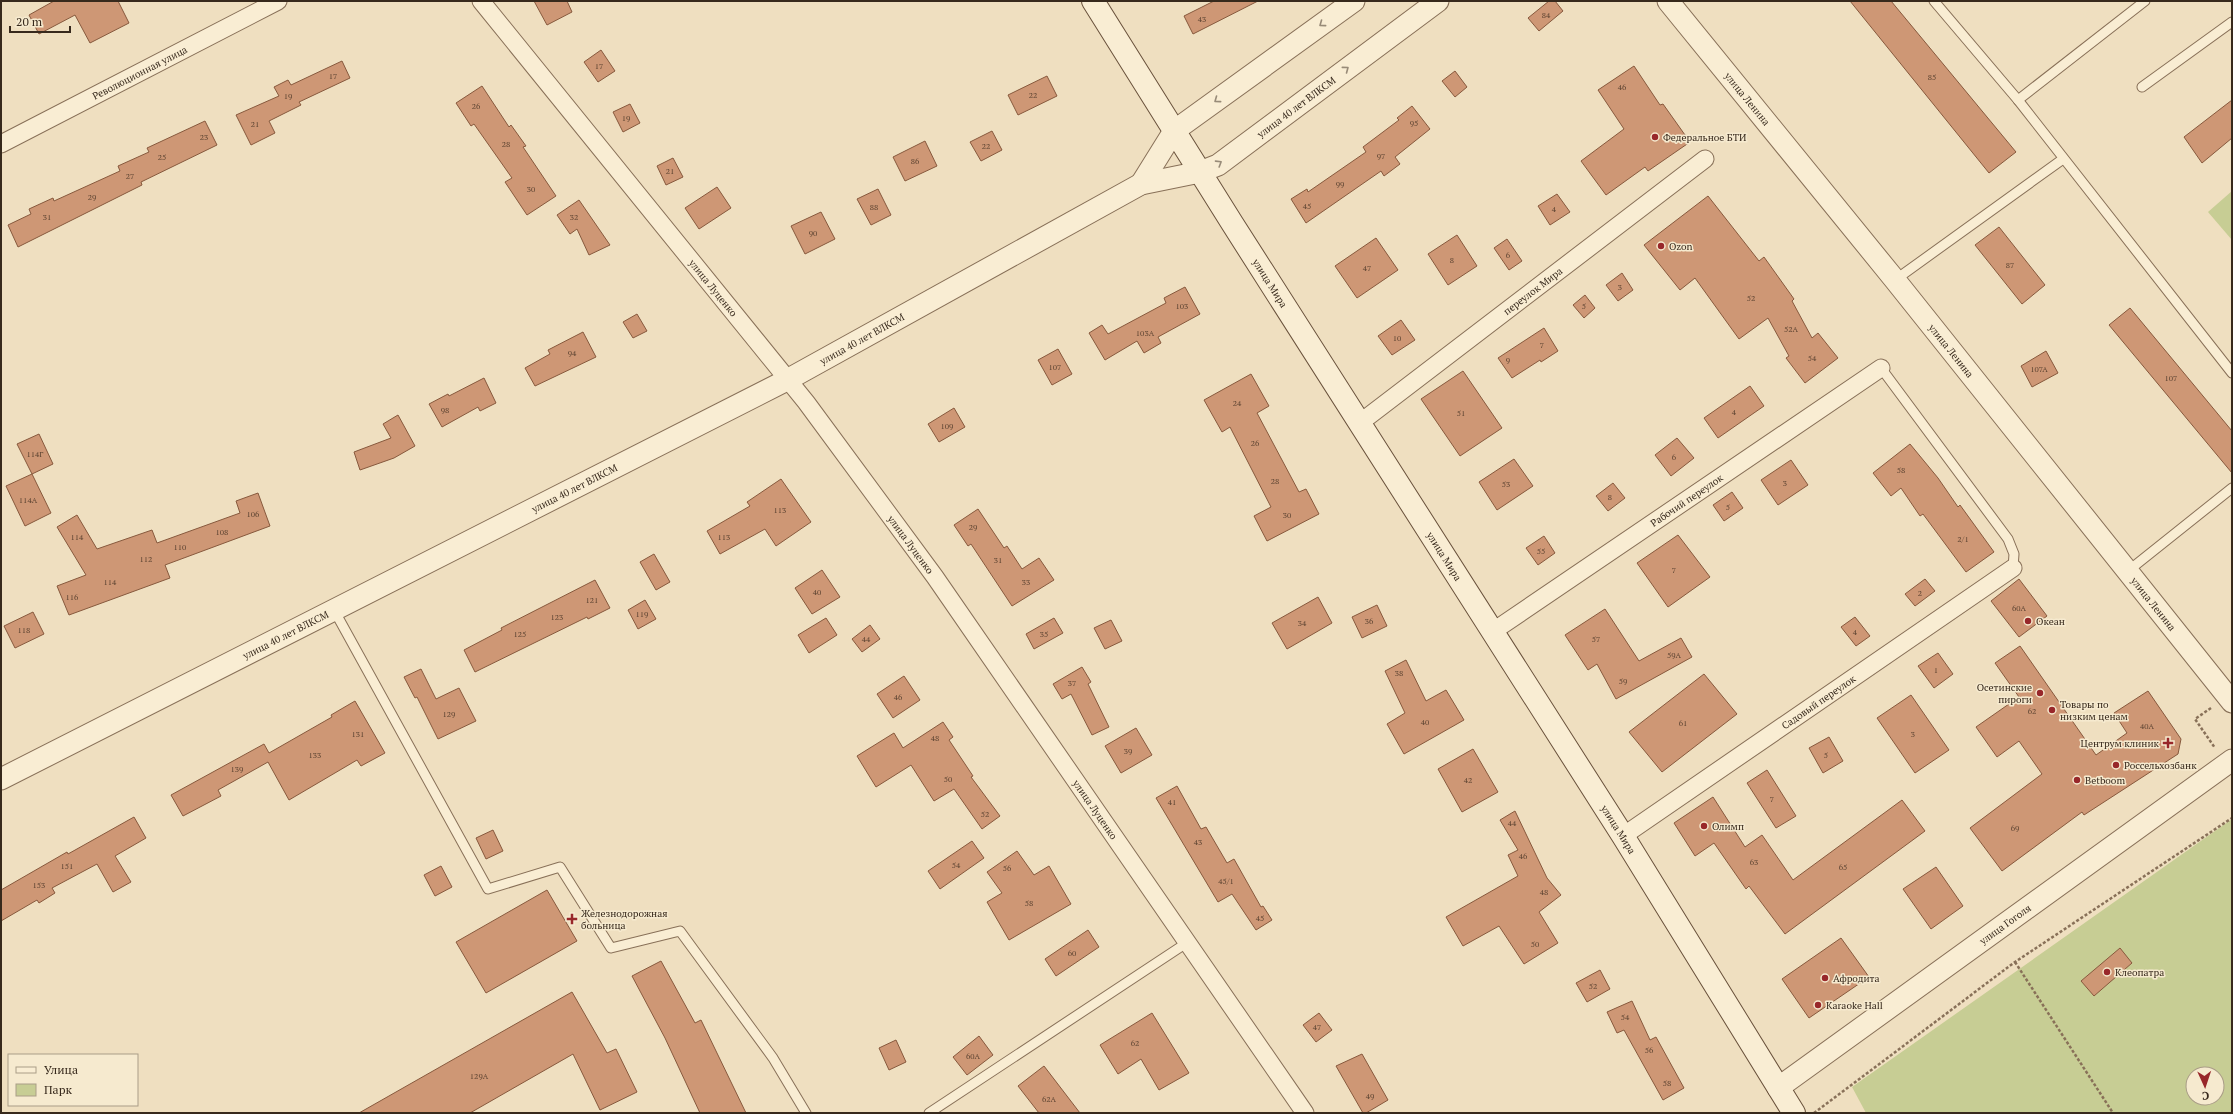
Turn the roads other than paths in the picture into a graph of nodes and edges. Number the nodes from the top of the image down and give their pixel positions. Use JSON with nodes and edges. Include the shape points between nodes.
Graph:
{"nodes":[{"id":1,"x":278,"y":1,"type":"edge"},
{"id":2,"x":481,"y":1,"type":"edge"},
{"id":3,"x":1093,"y":1,"type":"edge"},
{"id":4,"x":1354,"y":1,"type":"edge"},
{"id":5,"x":1438,"y":1,"type":"edge"},
{"id":6,"x":1668,"y":1,"type":"edge"},
{"id":7,"x":1934,"y":1,"type":"edge"},
{"id":8,"x":2145,"y":1,"type":"edge"},
{"id":9,"x":2232,"y":22,"type":"edge"},
{"id":10,"x":2142,"y":87,"type":"dead end"},
{"id":11,"x":2018,"y":100,"type":"junction"},
{"id":12,"x":1174,"y":131,"type":"junction"},
{"id":13,"x":1,"y":144,"type":"edge"},
{"id":14,"x":1705,"y":159,"type":"dead end"},
{"id":15,"x":2064,"y":159,"type":"junction"},
{"id":16,"x":1200,"y":172,"type":"junction"},
{"id":17,"x":1142,"y":184,"type":"junction"},
{"id":18,"x":1895,"y":280,"type":"junction"},
{"id":19,"x":1881,"y":368,"type":"joint"},
{"id":20,"x":2232,"y":373,"type":"edge"},
{"id":21,"x":787,"y":380,"type":"junction"},
{"id":22,"x":1361,"y":422,"type":"junction"},
{"id":23,"x":2232,"y":488,"type":"edge"},
{"id":24,"x":2013,"y":568,"type":"joint"},
{"id":25,"x":2128,"y":571,"type":"junction"},
{"id":26,"x":334,"y":608,"type":"junction"},
{"id":27,"x":1492,"y":632,"type":"junction"},
{"id":28,"x":2230,"y":699,"type":"edge"},
{"id":29,"x":2229,"y":762,"type":"edge"},
{"id":30,"x":1,"y":779,"type":"edge"},
{"id":31,"x":1623,"y":836,"type":"junction"},
{"id":32,"x":1188,"y":942,"type":"junction"},
{"id":33,"x":1778,"y":1088,"type":"junction"},
{"id":34,"x":806,"y":1113,"type":"edge"},
{"id":35,"x":929,"y":1113,"type":"edge"},
{"id":36,"x":1305,"y":1113,"type":"edge"},
{"id":37,"x":1794,"y":1113,"type":"edge"}],
"edges":[{"from":1,"to":13,"type":"street","name":"Революционная улица"},
{"from":2,"to":21,"type":"street","name":"улица Луценко"},
{"from":3,"to":12,"type":"main road","name":"улица Мира"},
{"from":4,"to":12,"type":"street","name":"улица 40 лет ВЛКСМ","one_way":true},
{"from":16,"to":5,"type":"street","name":"улица 40 лет ВЛКСМ","one_way":true,"via":[[1218,165]]},
{"from":6,"to":18,"type":"street","name":"улица Ленина"},
{"from":7,"to":11,"type":"lane"},
{"from":8,"to":11,"type":"lane"},
{"from":9,"to":10,"type":"lane"},
{"from":11,"to":15,"type":"lane"},
{"from":12,"to":16,"type":"main road","name":"улица Мира"},
{"from":12,"to":17,"type":"street","name":"улица 40 лет ВЛКСМ"},
{"from":14,"to":22,"type":"street","name":"переулок Мира"},
{"from":15,"to":18,"type":"lane"},
{"from":15,"to":20,"type":"lane"},
{"from":16,"to":17,"type":"street","name":"улица 40 лет ВЛКСМ"},
{"from":16,"to":22,"type":"main road","name":"улица Мира"},
{"from":17,"to":21,"type":"street","name":"улица 40 лет ВЛКСМ"},
{"from":18,"to":25,"type":"street","name":"улица Ленина"},
{"from":19,"to":24,"type":"lane","via":[[2008,539],[2014,554]]},
{"from":19,"to":27,"type":"street","name":"Рабочий переулок"},
{"from":21,"to":26,"type":"street","name":"улица 40 лет ВЛКСМ"},
{"from":21,"to":32,"type":"street","name":"улица Луценко","via":[[935,577]]},
{"from":22,"to":27,"type":"main road","name":"улица Мира"},
{"from":23,"to":25,"type":"lane"},
{"from":24,"to":31,"type":"street","name":"Садовый переулок"},
{"from":25,"to":28,"type":"street","name":"улица Ленина"},
{"from":26,"to":30,"type":"street","name":"улица 40 лет ВЛКСМ"},
{"from":26,"to":34,"type":"lane","via":[[488,889],[560,867],[610,948],[680,931],[773,1058]]},
{"from":27,"to":31,"type":"main road","name":"улица Мира"},
{"from":29,"to":33,"type":"street","name":"улица Гоголя"},
{"from":31,"to":33,"type":"main road","name":"улица Мира"},
{"from":32,"to":35,"type":"lane"},
{"from":32,"to":36,"type":"street","name":"улица Луценко"},
{"from":33,"to":37,"type":"main road","name":"улица Мира"}]}
